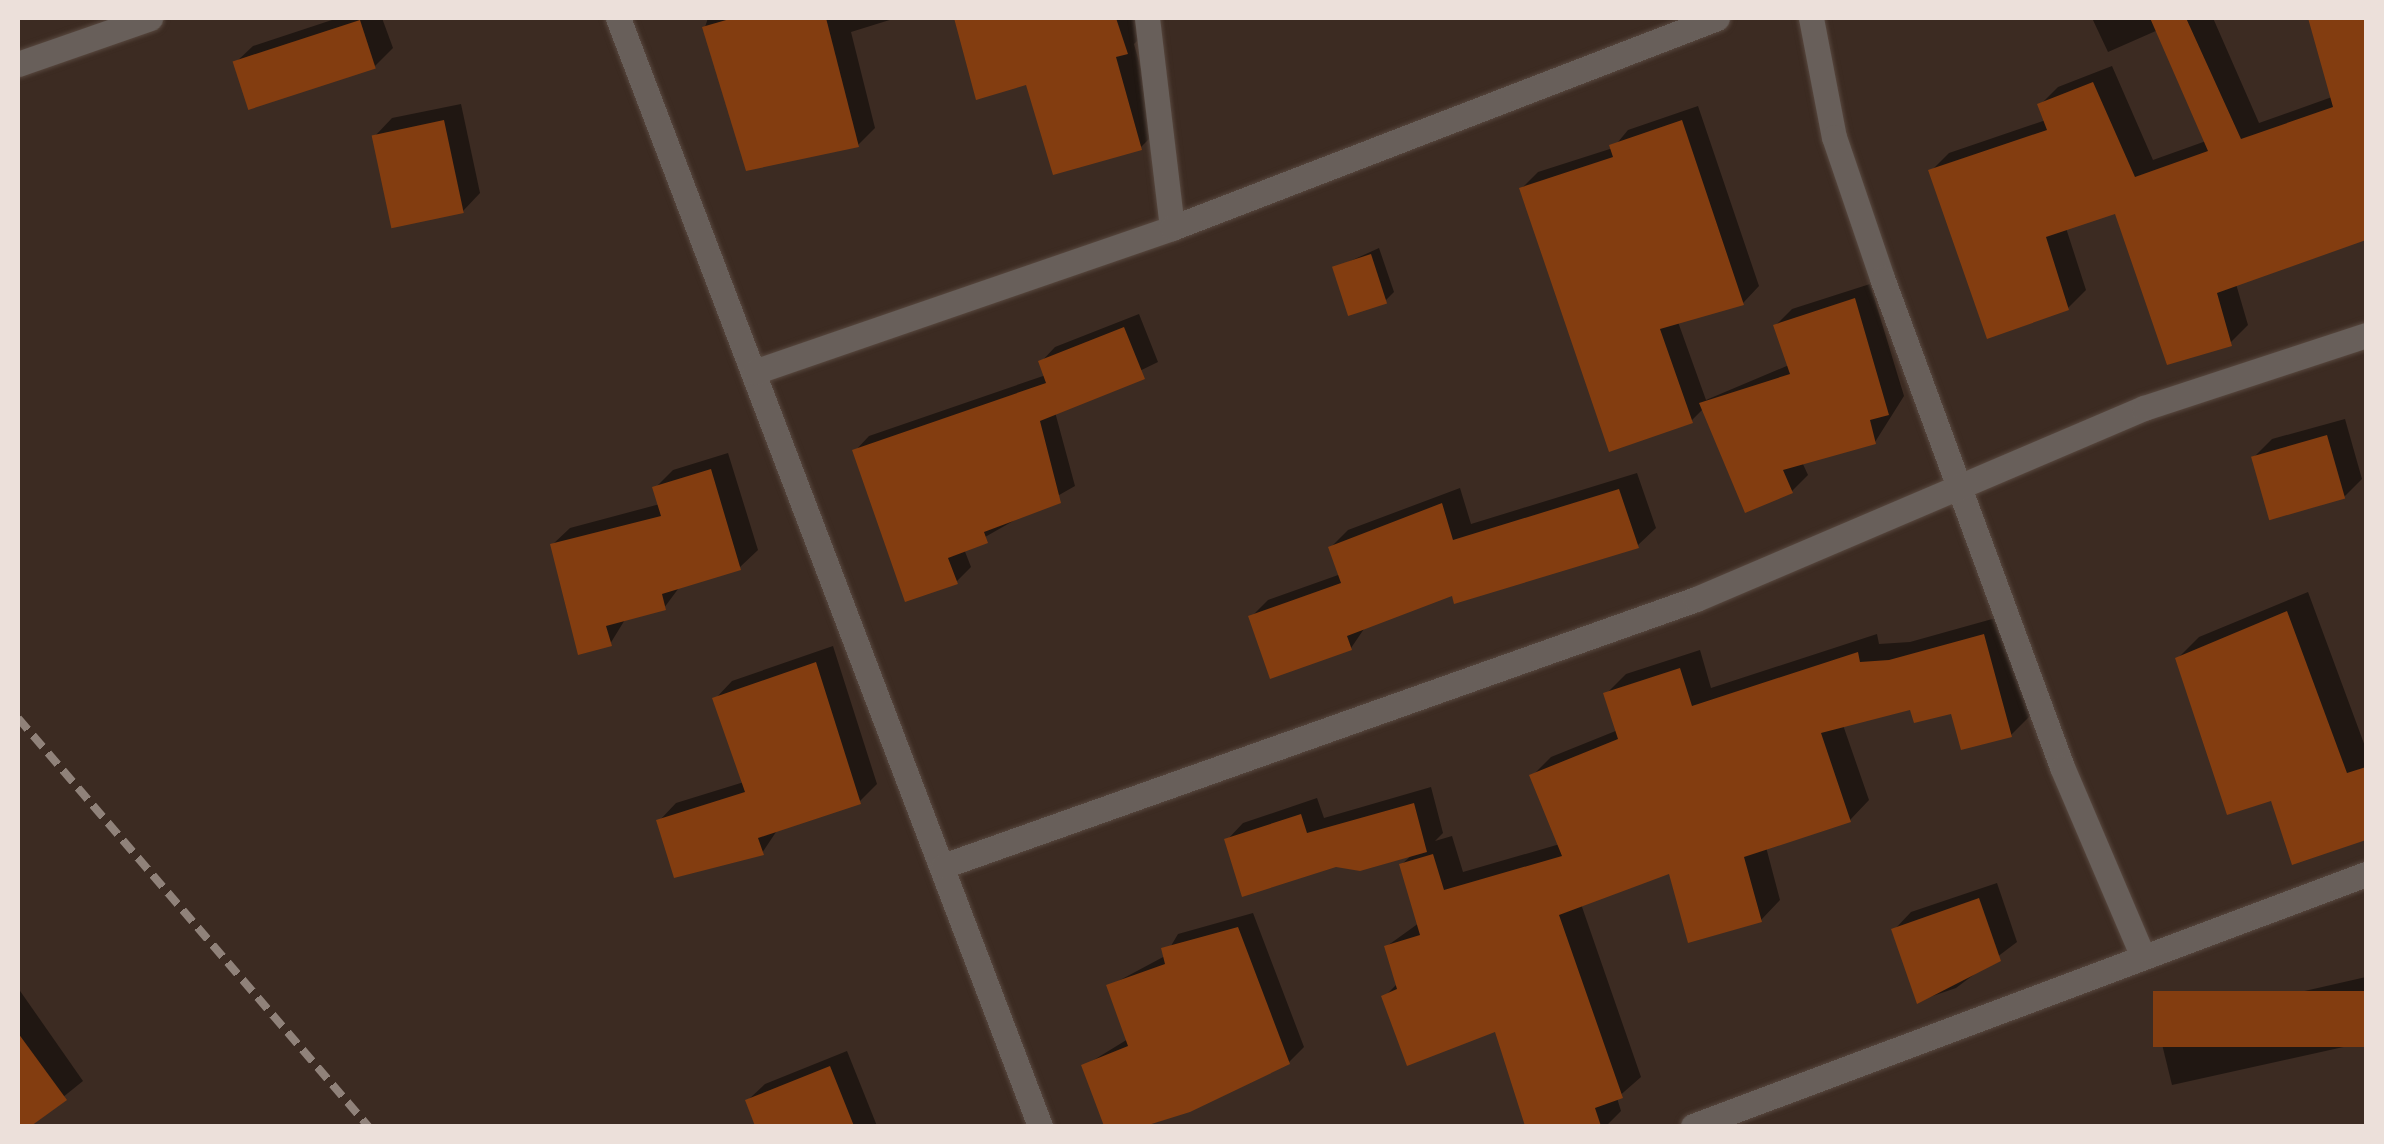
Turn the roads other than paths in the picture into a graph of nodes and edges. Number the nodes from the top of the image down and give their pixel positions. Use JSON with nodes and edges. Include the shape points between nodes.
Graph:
{"nodes":[{"id":1,"x":150,"y":18,"type":"edge"},
{"id":2,"x":618,"y":18,"type":"edge"},
{"id":3,"x":1147,"y":18,"type":"edge"},
{"id":4,"x":1717,"y":18,"type":"edge"},
{"id":5,"x":1811,"y":18,"type":"edge"},
{"id":6,"x":18,"y":64,"type":"edge"},
{"id":7,"x":1172,"y":228,"type":"junction"},
{"id":8,"x":2366,"y":335,"type":"edge"},
{"id":9,"x":754,"y":372,"type":"junction"},
{"id":10,"x":1966,"y":488,"type":"junction"},
{"id":11,"x":943,"y":866,"type":"junction"},
{"id":12,"x":2366,"y":874,"type":"edge"},
{"id":13,"x":2142,"y":955,"type":"junction"},
{"id":14,"x":1040,"y":1126,"type":"edge"},
{"id":15,"x":1693,"y":1126,"type":"edge"}],
"edges":[{"from":1,"to":6,"type":"street"},
{"from":2,"to":9,"type":"street"},
{"from":3,"to":7,"type":"street"},
{"from":4,"to":7,"type":"street"},
{"from":5,"to":10,"type":"street","via":[[1834,137]]},
{"from":7,"to":9,"type":"street"},
{"from":8,"to":10,"type":"street","via":[[2163,401]]},
{"from":9,"to":11,"type":"street"},
{"from":10,"to":11,"type":"street","via":[[1696,600]]},
{"from":10,"to":13,"type":"street","via":[[2062,767]]},
{"from":11,"to":14,"type":"street"},
{"from":12,"to":13,"type":"street"},
{"from":13,"to":15,"type":"street"}]}
